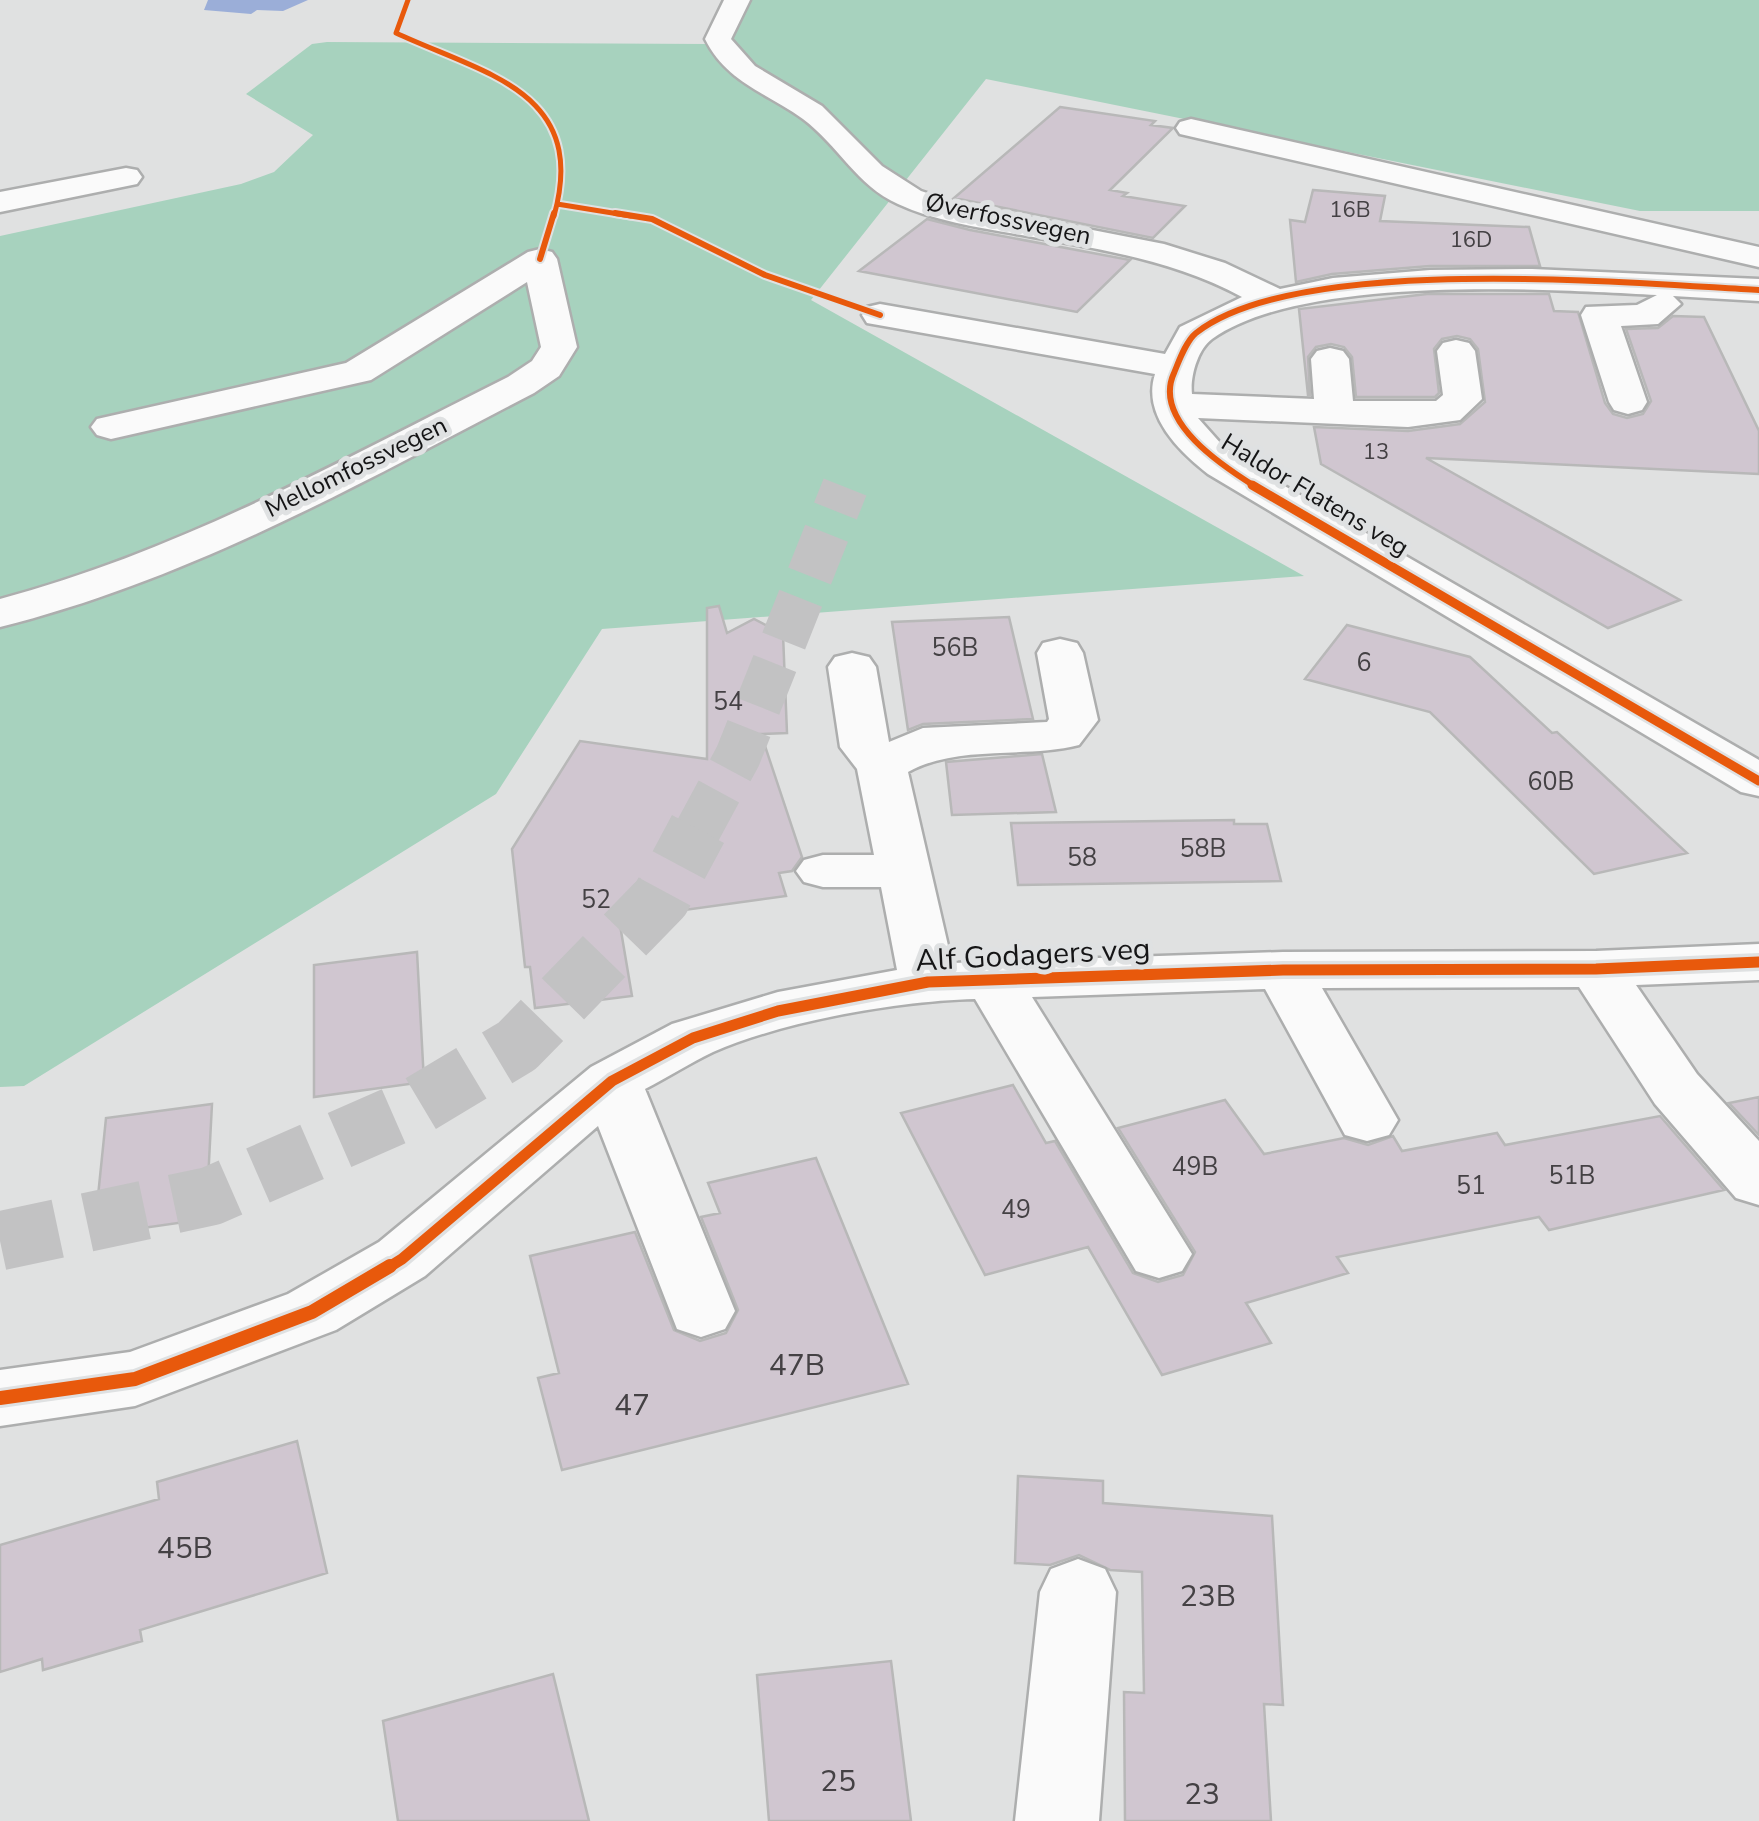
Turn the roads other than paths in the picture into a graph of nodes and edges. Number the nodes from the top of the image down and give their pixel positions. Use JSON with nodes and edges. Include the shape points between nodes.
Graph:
{"nodes":[{"id":1,"x":737,"y":0,"type":"edge"},
{"id":2,"x":1190,"y":128,"type":"dead end"},
{"id":3,"x":126,"y":176,"type":"dead end"},
{"id":4,"x":0,"y":202,"type":"edge"},
{"id":5,"x":1759,"y":257,"type":"edge"},
{"id":6,"x":1660,"y":287,"type":"junction"},
{"id":7,"x":1759,"y":290,"type":"edge"},
{"id":8,"x":1272,"y":298,"type":"junction"},
{"id":9,"x":1003,"y":302,"type":"dead end"},
{"id":10,"x":880,"y":315,"type":"dead end"},
{"id":11,"x":977,"y":332,"type":"junction"},
{"id":12,"x":1456,"y":352,"type":"dead end"},
{"id":13,"x":1330,"y":359,"type":"dead end"},
{"id":14,"x":1171,"y":386,"type":"junction"},
{"id":15,"x":1628,"y":402,"type":"dead end"},
{"id":16,"x":1334,"y":410,"type":"junction"},
{"id":17,"x":111,"y":427,"type":"dead end"},
{"id":18,"x":0,"y":613,"type":"edge"},
{"id":19,"x":1060,"y":654,"type":"dead end"},
{"id":20,"x":852,"y":666,"type":"dead end"},
{"id":21,"x":882,"y":766,"type":"junction"},
{"id":22,"x":1750,"y":767,"type":"edge"},
{"id":23,"x":823,"y":871,"type":"dead end"},
{"id":24,"x":903,"y":871,"type":"junction"},
{"id":25,"x":1759,"y":962,"type":"edge"},
{"id":26,"x":1596,"y":969,"type":"junction"},
{"id":27,"x":1282,"y":970,"type":"junction"},
{"id":28,"x":992,"y":980,"type":"junction"},
{"id":29,"x":928,"y":982,"type":"junction"},
{"id":30,"x":612,"y":1081,"type":"junction"},
{"id":31,"x":1367,"y":1120,"type":"dead end"},
{"id":32,"x":1759,"y":1182,"type":"edge"},
{"id":33,"x":1158,"y":1254,"type":"dead end"},
{"id":34,"x":702,"y":1311,"type":"dead end"},
{"id":35,"x":0,"y":1398,"type":"edge"},
{"id":36,"x":1078,"y":1592,"type":"dead end"},
{"id":37,"x":1056,"y":1821,"type":"edge"}],
"edges":[{"from":1,"to":8,"type":"street","name":"Øverfossvegen","via":[[718,39],[722,51],[816,114],[871,174],[896,191],[961,214],[1147,247],[1225,273]]},
{"from":2,"to":5,"type":"street"},
{"from":3,"to":4,"type":"street"},
{"from":6,"to":7,"type":"street"},
{"from":6,"to":8,"type":"street","via":[[1424,279]]},
{"from":6,"to":15,"type":"street","via":[[1663,305],[1645,316],[1600,315]]},
{"from":8,"to":14,"type":"street","via":[[1230,312],[1186,342]]},
{"from":9,"to":11,"type":"street"},
{"from":10,"to":11,"type":"street"},
{"from":11,"to":14,"type":"street"},
{"from":12,"to":16,"type":"street","via":[[1464,399],[1446,412]]},
{"from":13,"to":16,"type":"street"},
{"from":14,"to":16,"type":"street"},
{"from":14,"to":22,"type":"street","name":"Haldor Flatens veg","via":[[1182,430],[1205,454]]},
{"from":17,"to":18,"type":"street","name":"Mellomfossvegen","via":[[358,372],[540,259],[558,347],[546,368],[521,386],[148,567]]},
{"from":19,"to":21,"type":"street","via":[[1074,720],[1062,735],[923,743]]},
{"from":20,"to":21,"type":"street","via":[[865,748]]},
{"from":21,"to":24,"type":"street"},
{"from":23,"to":24,"type":"street"},
{"from":24,"to":29,"type":"street"},
{"from":25,"to":26,"type":"street","name":"Alf Godagers veg"},
{"from":26,"to":27,"type":"street","name":"Alf Godagers veg"},
{"from":26,"to":32,"type":"street","via":[[1676,1088]]},
{"from":27,"to":28,"type":"street","name":"Alf Godagers veg"},
{"from":27,"to":31,"type":"street"},
{"from":28,"to":29,"type":"street","name":"Alf Godagers veg"},
{"from":28,"to":33,"type":"street"},
{"from":29,"to":30,"type":"street","name":"Alf Godagers veg","via":[[778,1011],[692,1038]]},
{"from":30,"to":34,"type":"street"},
{"from":30,"to":35,"type":"street","name":"Alf Godagers veg","via":[[402,1260],[312,1312],[135,1380]]},
{"from":36,"to":37,"type":"street"}]}
